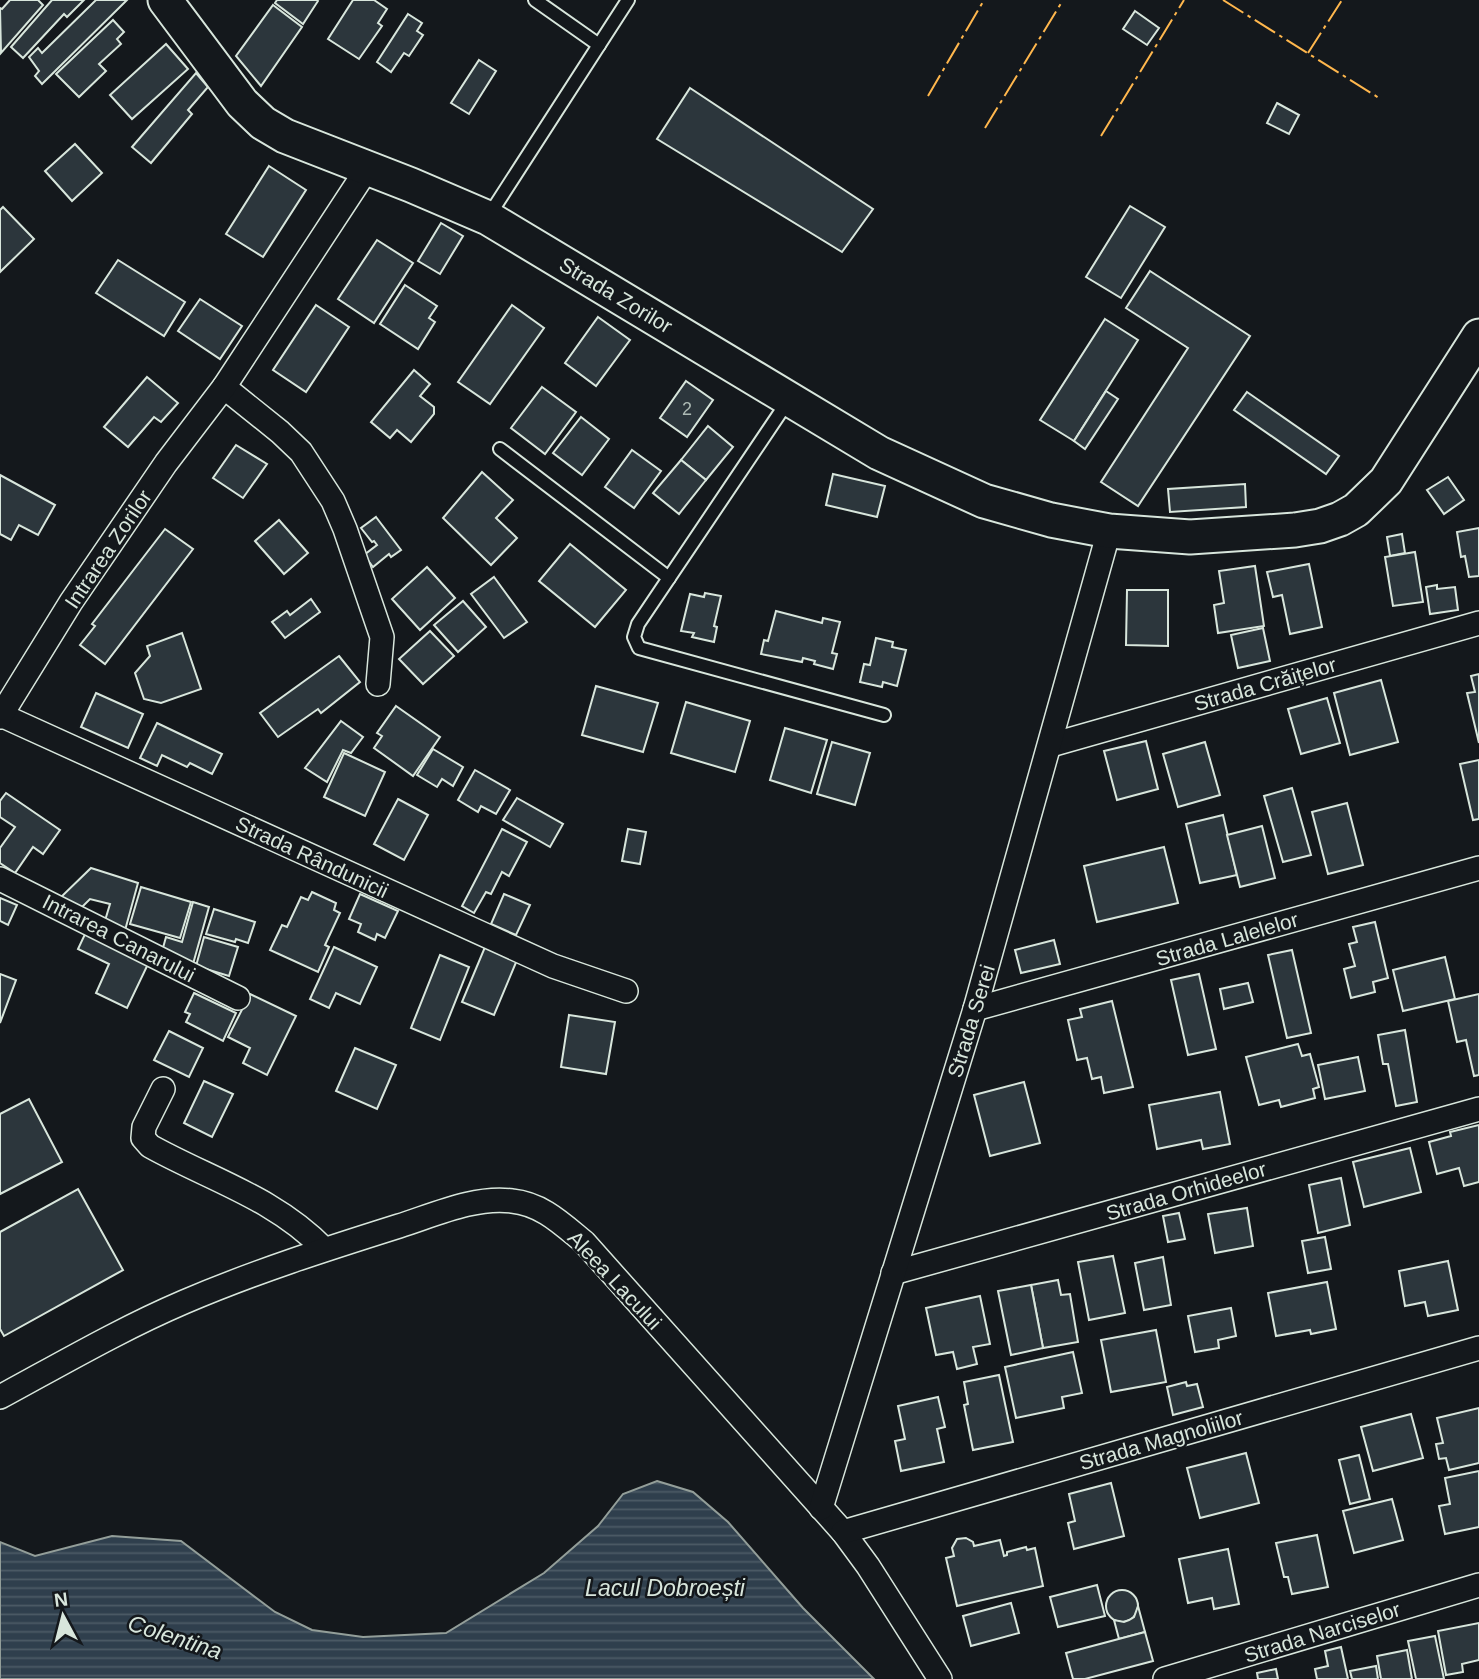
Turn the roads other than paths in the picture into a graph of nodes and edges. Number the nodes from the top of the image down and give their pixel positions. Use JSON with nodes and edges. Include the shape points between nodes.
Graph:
{"nodes":[{"id":1,"x":165,"y":0,"type":"edge"},
{"id":2,"x":535,"y":0,"type":"edge"},
{"id":3,"x":628,"y":0,"type":"edge"},
{"id":4,"x":600,"y":45,"type":"junction"},
{"id":5,"x":367,"y":169,"type":"junction"},
{"id":6,"x":488,"y":218,"type":"junction"},
{"id":7,"x":1479,"y":336,"type":"edge"},
{"id":8,"x":224,"y":387,"type":"junction"},
{"id":9,"x":790,"y":399,"type":"junction"},
{"id":10,"x":500,"y":449,"type":"dead end"},
{"id":11,"x":1109,"y":531,"type":"junction"},
{"id":12,"x":669,"y":578,"type":"junction"},
{"id":13,"x":1479,"y":623,"type":"edge"},
{"id":14,"x":378,"y":684,"type":"dead end"},
{"id":15,"x":884,"y":715,"type":"dead end"},
{"id":16,"x":1,"y":716,"type":"edge"},
{"id":17,"x":1051,"y":745,"type":"junction"},
{"id":18,"x":1479,"y":868,"type":"edge"},
{"id":19,"x":0,"y":879,"type":"edge"},
{"id":20,"x":626,"y":991,"type":"dead end"},
{"id":21,"x":238,"y":998,"type":"dead end"},
{"id":22,"x":975,"y":1009,"type":"junction"},
{"id":23,"x":163,"y":1089,"type":"dead end"},
{"id":24,"x":1479,"y":1109,"type":"edge"},
{"id":25,"x":324,"y":1249,"type":"junction"},
{"id":26,"x":893,"y":1273,"type":"junction"},
{"id":27,"x":1479,"y":1348,"type":"edge"},
{"id":28,"x":0,"y":1397,"type":"edge"},
{"id":29,"x":821,"y":1508,"type":"junction"},
{"id":30,"x":843,"y":1532,"type":"junction"},
{"id":31,"x":1479,"y":1585,"type":"edge"},
{"id":32,"x":940,"y":1679,"type":"edge"},
{"id":33,"x":1165,"y":1679,"type":"edge"}],
"edges":[{"from":1,"to":5,"type":"street","name":"Strada Zorilor","via":[[223,81],[263,123],[312,149]]},
{"from":2,"to":4,"type":"lane"},
{"from":3,"to":4,"type":"lane"},
{"from":4,"to":6,"type":"lane"},
{"from":5,"to":6,"type":"street","name":"Strada Zorilor"},
{"from":5,"to":8,"type":"street","name":"Intrarea Zorilor"},
{"from":6,"to":9,"type":"street","name":"Strada Zorilor"},
{"from":7,"to":11,"type":"street","name":"Strada Zorilor","via":[[1392,473],[1372,496],[1340,519],[1320,526],[1234,536]]},
{"from":8,"to":14,"type":"street","via":[[301,452],[333,501],[382,637]]},
{"from":8,"to":16,"type":"street","name":"Intrarea Zorilor","via":[[71,602]]},
{"from":9,"to":11,"type":"street","name":"Strada Zorilor","via":[[879,453],[984,501]]},
{"from":9,"to":12,"type":"lane"},
{"from":10,"to":12,"type":"lane"},
{"from":11,"to":17,"type":"street","name":"Strada Serei"},
{"from":12,"to":15,"type":"lane","via":[[638,624],[634,637],[639,648]]},
{"from":13,"to":17,"type":"street","name":"Strada Crăițelor"},
{"from":16,"to":20,"type":"street","name":"Strada Rândunicii","via":[[552,966]]},
{"from":17,"to":22,"type":"street","name":"Strada Serei"},
{"from":18,"to":22,"type":"street","name":"Strada Lalelelor"},
{"from":19,"to":21,"type":"street","name":"Intrarea Canarului"},
{"from":22,"to":26,"type":"street","name":"Strada Serei"},
{"from":23,"to":25,"type":"street","via":[[144,1127],[143,1138],[150,1146],[239,1188],[276,1210]]},
{"from":24,"to":26,"type":"street","name":"Strada Orhideelor"},
{"from":25,"to":28,"type":"street","name":"Aleea Lacului","via":[[182,1303]]},
{"from":25,"to":29,"type":"street","name":"Aleea Lacului","via":[[486,1202],[538,1207],[592,1250]]},
{"from":26,"to":29,"type":"street","name":"Strada Serei"},
{"from":27,"to":30,"type":"street","name":"Strada Magnoliilor"},
{"from":29,"to":30,"type":"street","name":"Aleea Lacului"},
{"from":30,"to":32,"type":"street","name":"Aleea Lacului"},
{"from":31,"to":33,"type":"street","name":"Strada Narciselor"}]}
